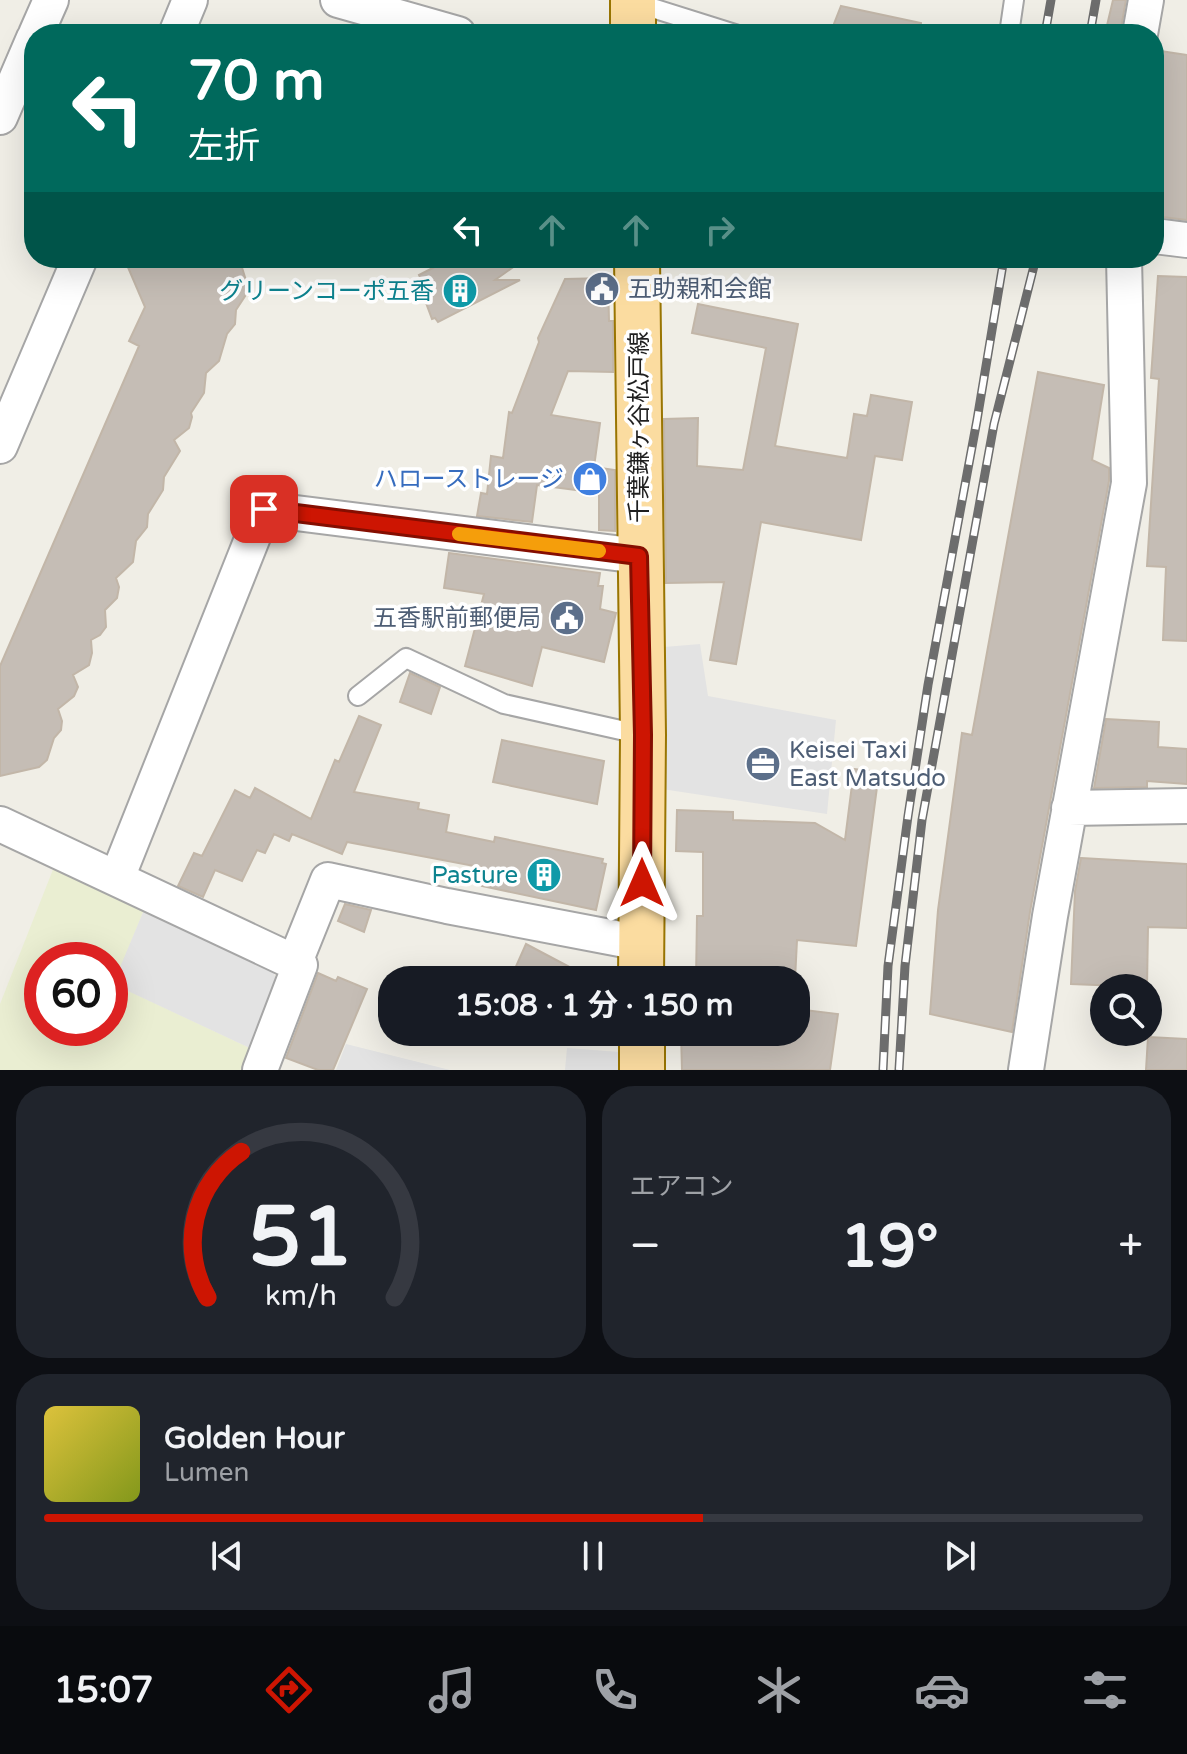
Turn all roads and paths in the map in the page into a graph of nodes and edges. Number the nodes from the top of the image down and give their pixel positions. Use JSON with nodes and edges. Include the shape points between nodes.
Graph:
{"nodes":[{"id":1,"x":51,"y":0,"type":"edge"},
{"id":2,"x":190,"y":0,"type":"edge"},
{"id":3,"x":338,"y":0,"type":"edge"},
{"id":4,"x":1014,"y":0,"type":"edge"},
{"id":5,"x":1146,"y":0,"type":"edge"},
{"id":6,"x":633,"y":12,"type":"edge"},
{"id":7,"x":40,"y":24,"type":"edge"},
{"id":8,"x":180,"y":24,"type":"edge"},
{"id":9,"x":423,"y":24,"type":"edge"},
{"id":10,"x":689,"y":24,"type":"edge"},
{"id":11,"x":1010,"y":24,"type":"edge"},
{"id":12,"x":1142,"y":24,"type":"edge"},
{"id":13,"x":24,"y":61,"type":"edge"},
{"id":14,"x":0,"y":117,"type":"edge"},
{"id":15,"x":1164,"y":237,"type":"edge"},
{"id":16,"x":1187,"y":240,"type":"edge"},
{"id":17,"x":76,"y":268,"type":"edge"},
{"id":18,"x":637,"y":268,"type":"edge"},
{"id":19,"x":1124,"y":268,"type":"edge"},
{"id":20,"x":0,"y":446,"type":"edge"},
{"id":21,"x":639,"y":556,"type":"junction"},
{"id":22,"x":358,"y":696,"type":"dead end"},
{"id":23,"x":643,"y":735,"type":"junction"},
{"id":24,"x":1187,"y":806,"type":"edge"},
{"id":25,"x":1069,"y":808,"type":"junction"},
{"id":26,"x":0,"y":824,"type":"edge"},
{"id":27,"x":117,"y":878,"type":"junction"},
{"id":28,"x":641,"y":962,"type":"edge"},
{"id":29,"x":298,"y":963,"type":"junction"},
{"id":30,"x":642,"y":1046,"type":"edge"},
{"id":31,"x":260,"y":1070,"type":"edge"},
{"id":32,"x":642,"y":1070,"type":"edge"},
{"id":33,"x":1026,"y":1070,"type":"edge"}],
"edges":[{"from":1,"to":7,"type":"street"},
{"from":2,"to":8,"type":"street"},
{"from":3,"to":9,"type":"street"},
{"from":4,"to":11,"type":"lane"},
{"from":5,"to":12,"type":"street"},
{"from":6,"to":10,"type":"lane"},
{"from":13,"to":14,"type":"street"},
{"from":15,"to":16,"type":"street"},
{"from":17,"to":20,"type":"street"},
{"from":18,"to":21,"type":"main road","name":"千葉鎌ヶ谷松戸線"},
{"from":19,"to":25,"type":"street","via":[[1129,483]]},
{"from":21,"to":23,"type":"main road","name":"千葉鎌ヶ谷松戸線"},
{"from":21,"to":27,"type":"street","via":[[264,509]]},
{"from":22,"to":23,"type":"lane","via":[[406,658],[504,704]]},
{"from":23,"to":28,"type":"main road","name":"千葉鎌ヶ谷松戸線"},
{"from":24,"to":25,"type":"street"},
{"from":25,"to":33,"type":"street"},
{"from":26,"to":27,"type":"street"},
{"from":27,"to":29,"type":"street"},
{"from":28,"to":29,"type":"street","via":[[447,906],[328,880]]},
{"from":29,"to":31,"type":"street"},
{"from":30,"to":32,"type":"main road"}]}
